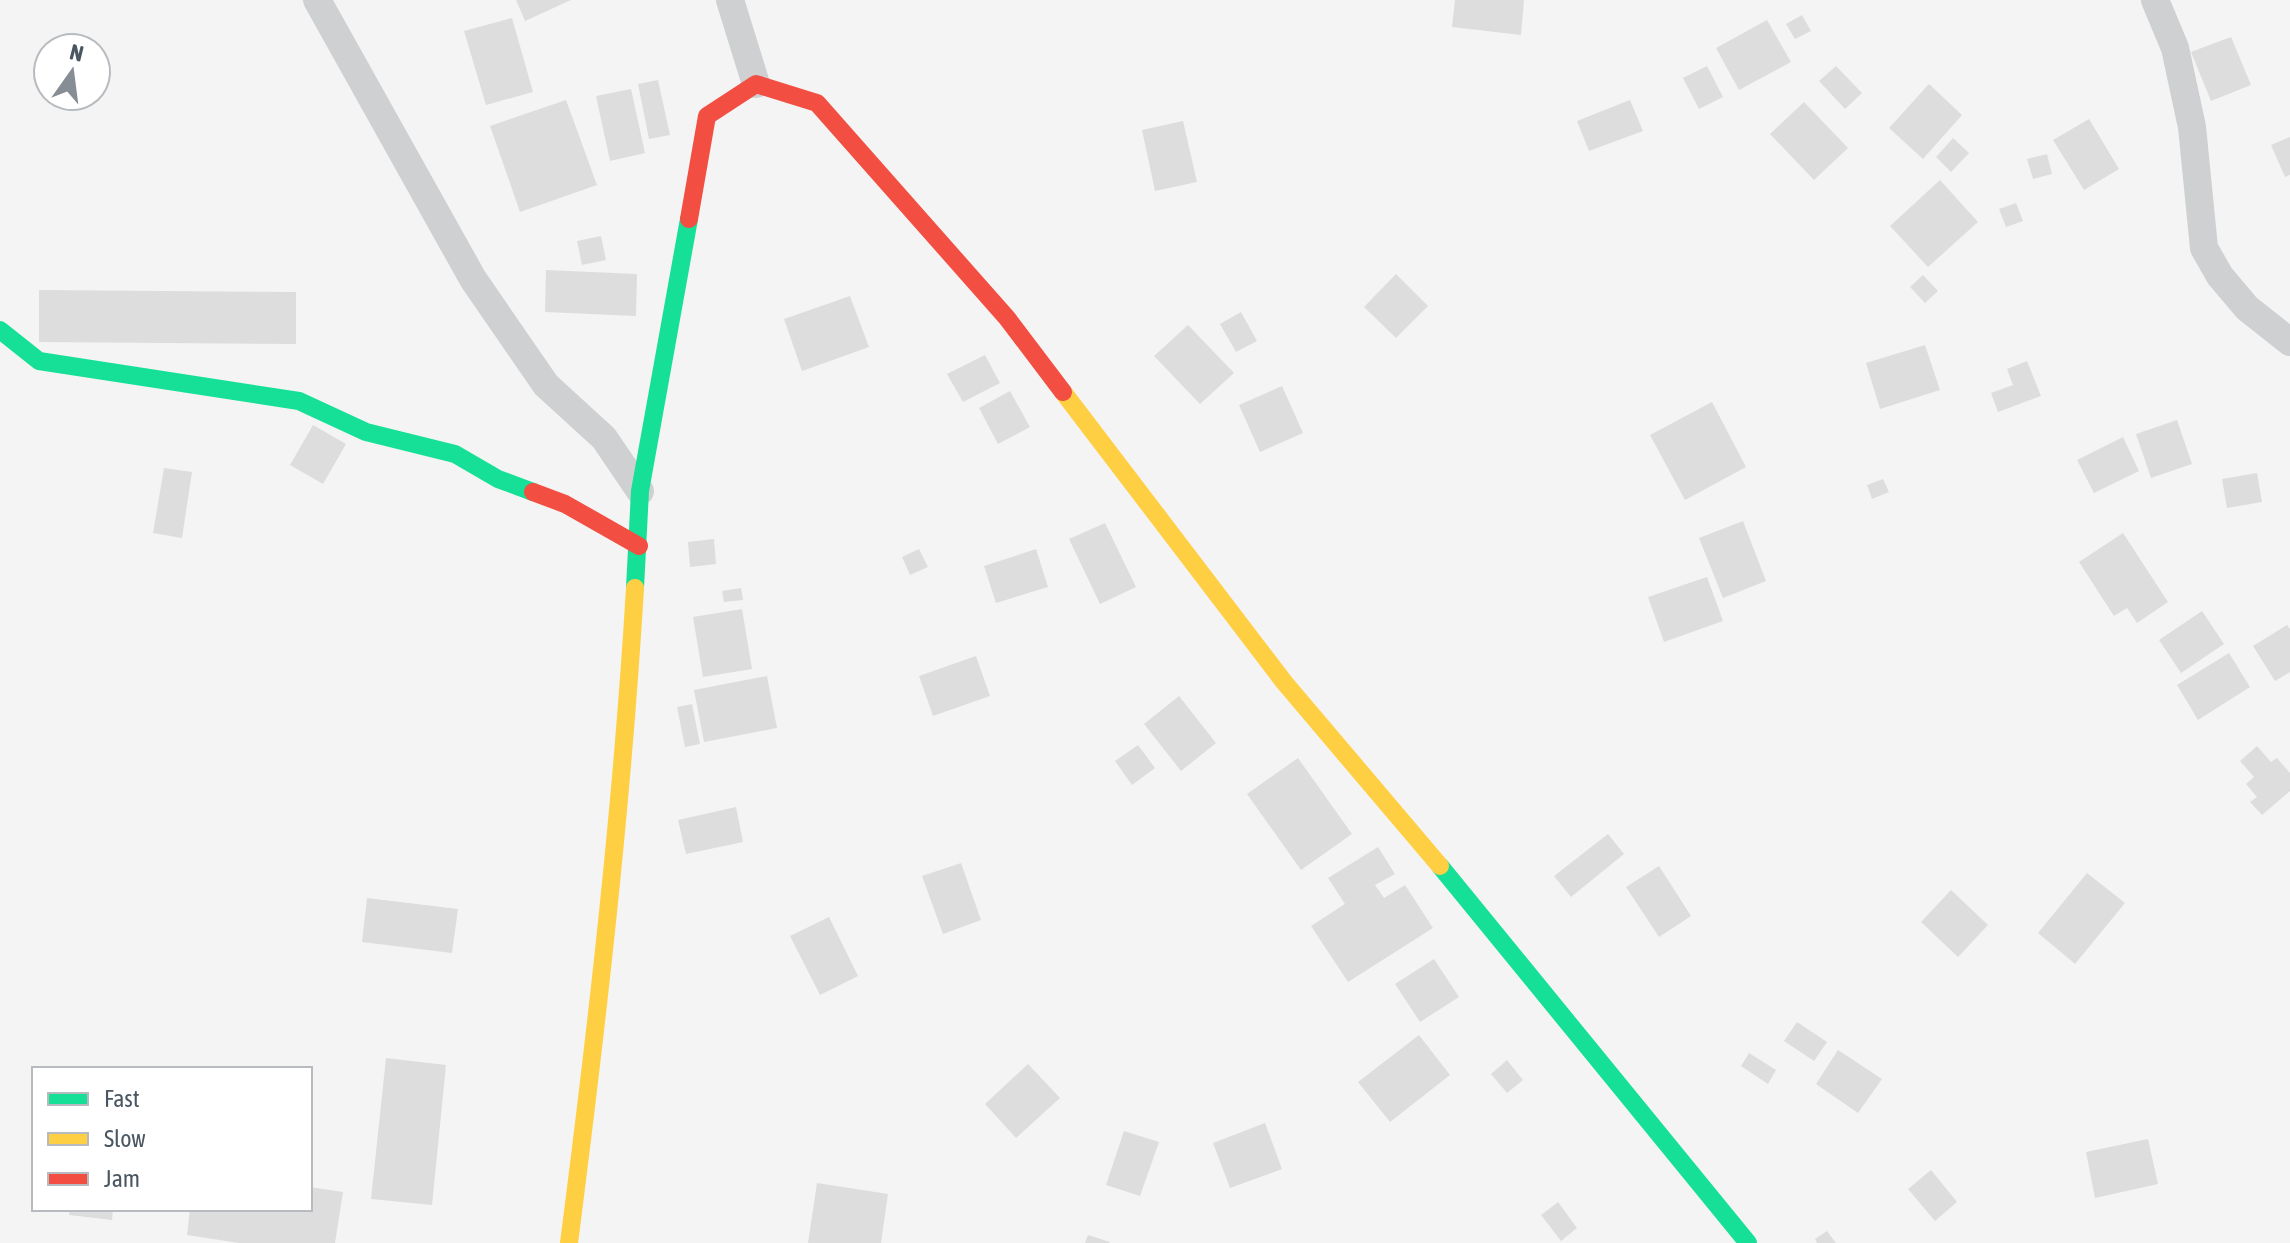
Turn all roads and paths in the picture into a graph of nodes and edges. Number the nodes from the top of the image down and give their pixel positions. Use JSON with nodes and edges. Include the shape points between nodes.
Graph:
{"nodes":[{"id":1,"x":317,"y":0,"type":"edge"},
{"id":2,"x":730,"y":0,"type":"edge"},
{"id":3,"x":2155,"y":0,"type":"edge"},
{"id":4,"x":756,"y":84,"type":"junction"},
{"id":5,"x":0,"y":330,"type":"edge"},
{"id":6,"x":2290,"y":342,"type":"edge"},
{"id":7,"x":640,"y":491,"type":"junction"},
{"id":8,"x":639,"y":546,"type":"junction"},
{"id":9,"x":569,"y":1243,"type":"edge"},
{"id":10,"x":1748,"y":1243,"type":"edge"}],
"edges":[{"from":1,"to":7,"type":"street","via":[[473,279],[546,385],[604,438]]},
{"from":2,"to":4,"type":"street"},
{"from":3,"to":6,"type":"street","via":[[2175,48],[2192,127],[2204,248],[2247,308]]},
{"from":4,"to":7,"type":"street","via":[[707,116]]},
{"from":4,"to":10,"type":"street","via":[[817,103],[1007,318],[1284,682]]},
{"from":5,"to":8,"type":"street","via":[[39,361],[299,401],[366,432],[455,454],[498,479],[565,504]]},
{"from":7,"to":8,"type":"street"},
{"from":8,"to":9,"type":"street","via":[[626,739]]}]}
